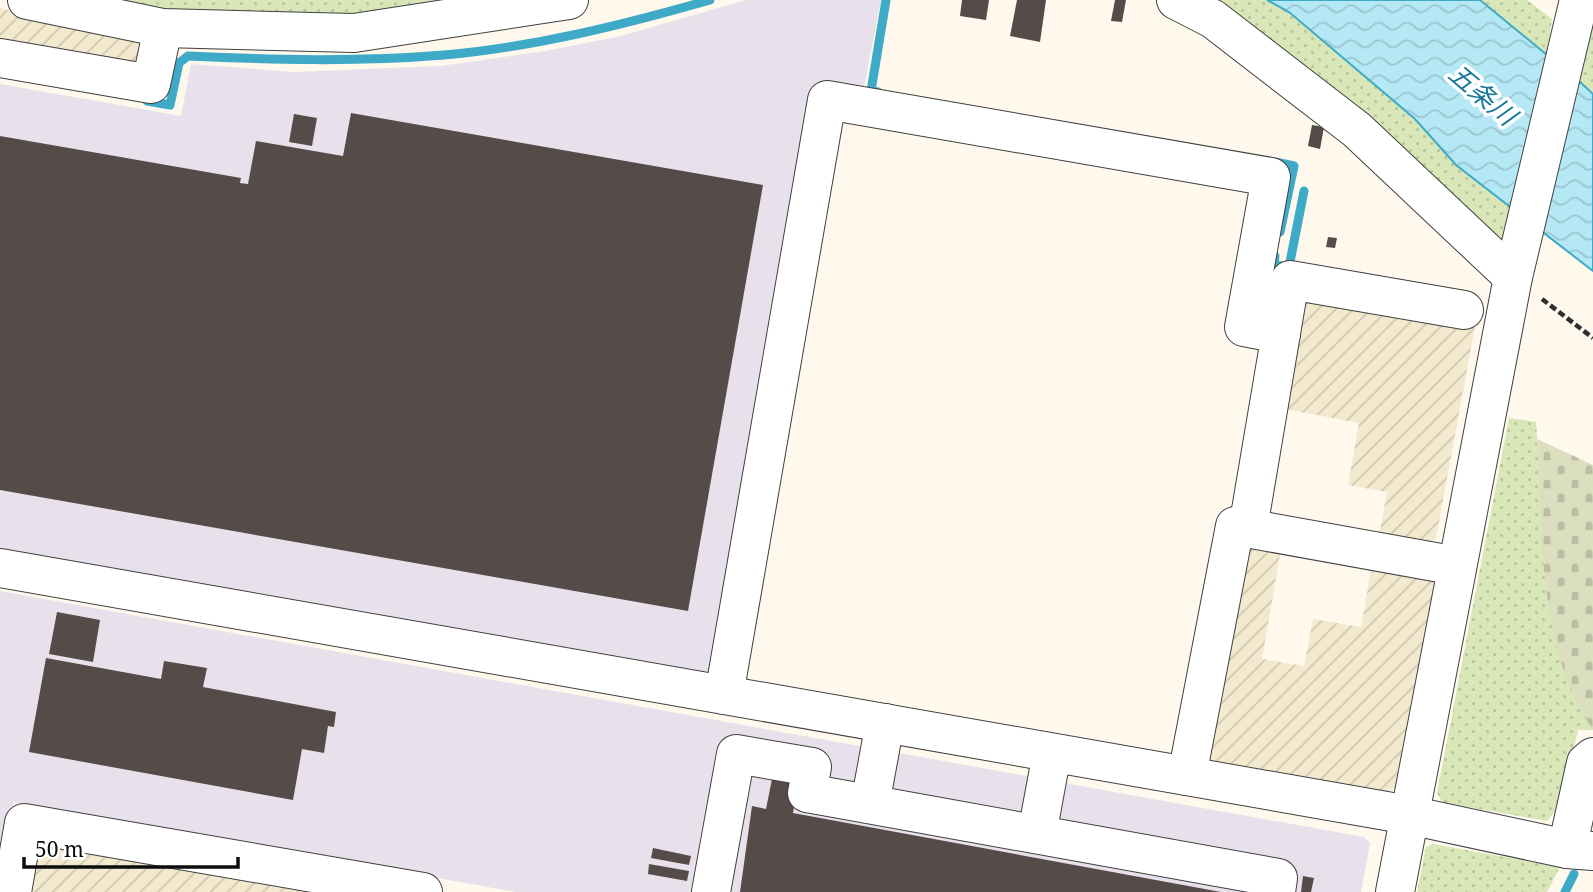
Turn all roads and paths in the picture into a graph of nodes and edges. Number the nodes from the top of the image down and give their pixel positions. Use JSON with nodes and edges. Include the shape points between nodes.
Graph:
{"nodes":[{"id":1,"x":27,"y":0,"type":"edge"},
{"id":2,"x":569,"y":0,"type":"edge"},
{"id":3,"x":1175,"y":0,"type":"edge"},
{"id":4,"x":1576,"y":13,"type":"edge"},
{"id":5,"x":163,"y":28,"type":"junction"},
{"id":6,"x":0,"y":58,"type":"edge"},
{"id":7,"x":1514,"y":271,"type":"junction"},
{"id":8,"x":1464,"y":310,"type":"dead end"},
{"id":9,"x":1281,"y":334,"type":"junction"},
{"id":10,"x":1593,"y":338,"type":"edge"},
{"id":11,"x":1248,"y":528,"type":"junction"},
{"id":12,"x":1457,"y":566,"type":"junction"},
{"id":13,"x":0,"y":568,"type":"edge"},
{"id":14,"x":724,"y":695,"type":"junction"},
{"id":15,"x":821,"y":712,"type":"junction"},
{"id":16,"x":885,"y":723,"type":"junction"},
{"id":17,"x":1052,"y":752,"type":"junction"},
{"id":18,"x":1593,"y":757,"type":"edge"},
{"id":19,"x":812,"y":767,"type":"junction"},
{"id":20,"x":1187,"y":776,"type":"junction"},
{"id":21,"x":870,"y":804,"type":"junction"},
{"id":22,"x":1409,"y":815,"type":"junction"},
{"id":23,"x":1037,"y":834,"type":"junction"},
{"id":24,"x":1580,"y":850,"type":"edge"},
{"id":25,"x":12,"y":892,"type":"edge"},
{"id":26,"x":423,"y":892,"type":"edge"},
{"id":27,"x":711,"y":892,"type":"edge"},
{"id":28,"x":1276,"y":892,"type":"edge"},
{"id":29,"x":1395,"y":892,"type":"edge"}],
"edges":[{"from":1,"to":5,"type":"street"},
{"from":2,"to":5,"type":"street","via":[[354,33]]},
{"from":3,"to":7,"type":"street","via":[[1213,19],[1357,130]]},
{"from":4,"to":7,"type":"street"},
{"from":5,"to":6,"type":"street","via":[[151,84]]},
{"from":7,"to":10,"type":"path"},
{"from":7,"to":12,"type":"street"},
{"from":8,"to":9,"type":"street","via":[[1290,280]]},
{"from":9,"to":11,"type":"street"},
{"from":9,"to":14,"type":"street","via":[[1244,327],[1270,177],[827,100]]},
{"from":11,"to":12,"type":"street"},
{"from":11,"to":20,"type":"street","via":[[1235,526]]},
{"from":12,"to":22,"type":"street"},
{"from":13,"to":14,"type":"street"},
{"from":14,"to":15,"type":"street"},
{"from":15,"to":16,"type":"street"},
{"from":15,"to":19,"type":"street"},
{"from":16,"to":17,"type":"street"},
{"from":16,"to":21,"type":"street"},
{"from":17,"to":20,"type":"street"},
{"from":17,"to":23,"type":"street"},
{"from":18,"to":24,"type":"street","via":[[1586,763]]},
{"from":19,"to":21,"type":"street","via":[[807,793]]},
{"from":19,"to":27,"type":"street","via":[[736,754]]},
{"from":20,"to":22,"type":"street"},
{"from":21,"to":23,"type":"street"},
{"from":22,"to":24,"type":"street"},
{"from":22,"to":29,"type":"street"},
{"from":23,"to":28,"type":"street","via":[[1278,878]]},
{"from":25,"to":26,"type":"street","via":[[24,823]]}]}
